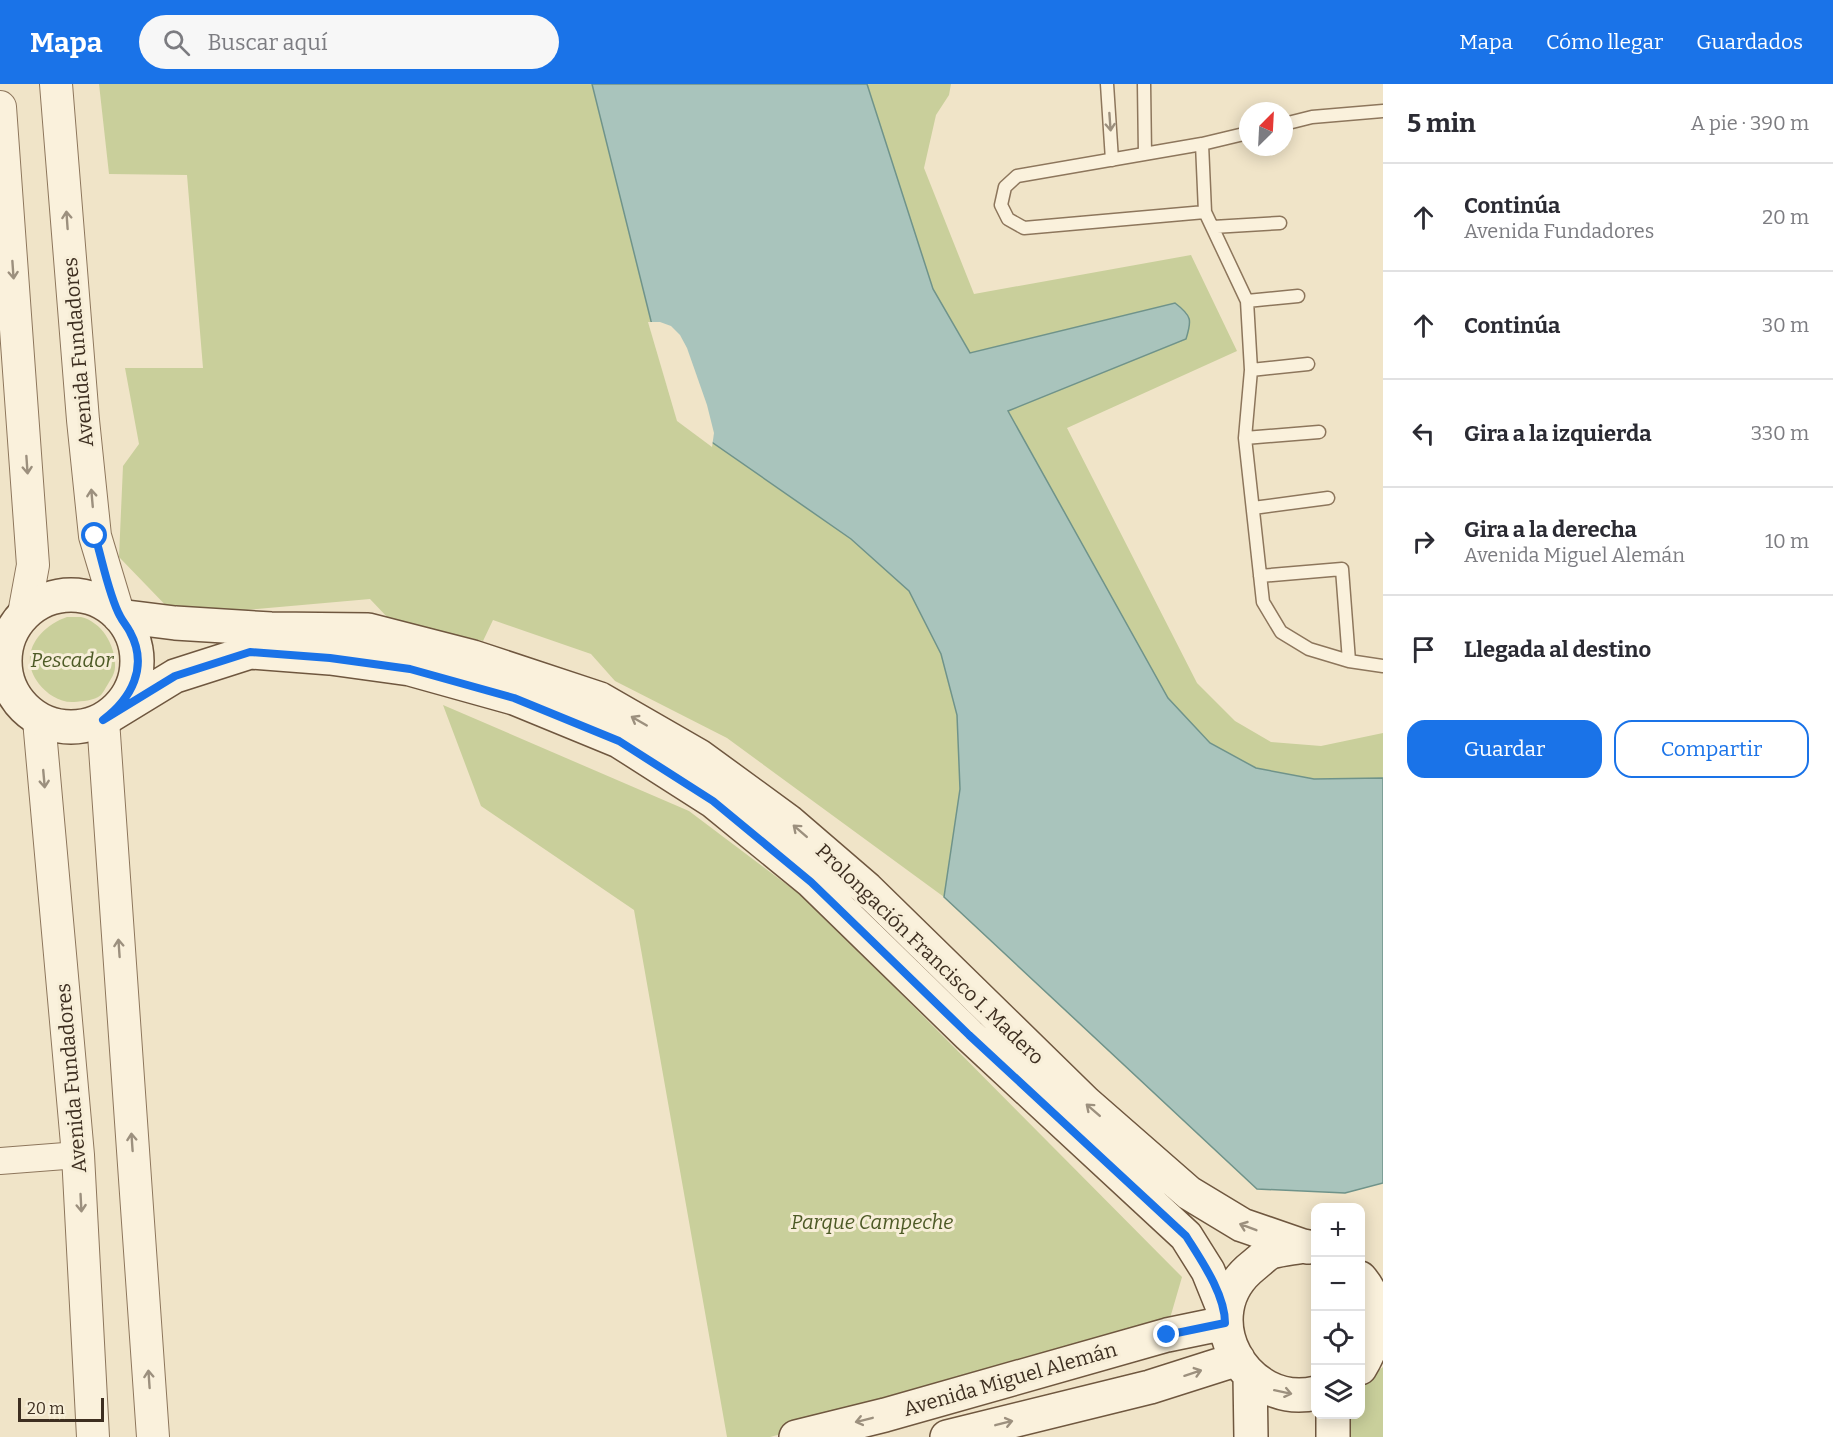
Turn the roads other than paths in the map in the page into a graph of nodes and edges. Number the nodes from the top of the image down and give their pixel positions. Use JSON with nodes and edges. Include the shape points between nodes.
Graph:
{"nodes":[{"id":1,"x":56,"y":84,"type":"edge"},
{"id":2,"x":1107,"y":84,"type":"edge"},
{"id":3,"x":1144,"y":84,"type":"edge"},
{"id":4,"x":0,"y":107,"type":"edge"},
{"id":5,"x":1383,"y":111,"type":"edge"},
{"id":6,"x":1293,"y":122,"type":"edge"},
{"id":7,"x":1239,"y":135,"type":"edge"},
{"id":8,"x":1202,"y":144,"type":"junction"},
{"id":9,"x":1145,"y":154,"type":"junction"},
{"id":10,"x":1112,"y":160,"type":"junction"},
{"id":11,"x":1205,"y":212,"type":"junction"},
{"id":12,"x":1280,"y":223,"type":"dead end"},
{"id":13,"x":1213,"y":227,"type":"junction"},
{"id":14,"x":1298,"y":296,"type":"dead end"},
{"id":15,"x":1247,"y":301,"type":"junction"},
{"id":16,"x":1308,"y":364,"type":"dead end"},
{"id":17,"x":1251,"y":370,"type":"junction"},
{"id":18,"x":10,"y":374,"type":"edge"},
{"id":19,"x":1319,"y":432,"type":"dead end"},
{"id":20,"x":1245,"y":438,"type":"junction"},
{"id":21,"x":1328,"y":498,"type":"dead end"},
{"id":22,"x":1253,"y":508,"type":"junction"},
{"id":23,"x":1260,"y":576,"type":"junction"},
{"id":24,"x":119,"y":616,"type":"junction"},
{"id":25,"x":12,"y":619,"type":"edge"},
{"id":26,"x":1349,"y":661,"type":"junction"},
{"id":27,"x":1383,"y":666,"type":"edge"},
{"id":28,"x":0,"y":718,"type":"edge"},
{"id":29,"x":39,"y":720,"type":"junction"},
{"id":30,"x":103,"y":720,"type":"junction"},
{"id":31,"x":78,"y":1155,"type":"junction"},
{"id":32,"x":0,"y":1161,"type":"edge"},
{"id":33,"x":1309,"y":1247,"type":"edge"},
{"id":34,"x":1374,"y":1295,"type":"edge"},
{"id":35,"x":1225,"y":1318,"type":"junction"},
{"id":36,"x":1362,"y":1365,"type":"edge"},
{"id":37,"x":1244,"y":1367,"type":"junction"},
{"id":38,"x":1311,"y":1394,"type":"edge"},
{"id":39,"x":939,"y":1399,"type":"junction"},
{"id":40,"x":1333,"y":1419,"type":"edge"},
{"id":41,"x":93,"y":1437,"type":"edge"},
{"id":42,"x":153,"y":1437,"type":"edge"},
{"id":43,"x":796,"y":1437,"type":"edge"},
{"id":44,"x":948,"y":1437,"type":"edge"},
{"id":45,"x":1251,"y":1437,"type":"edge"},
{"id":46,"x":1333,"y":1437,"type":"edge"}],
"edges":[{"from":24,"to":1,"type":"street","name":"Avenida Fundadores","one_way":true,"via":[[95,536]]},
{"from":2,"to":10,"type":"lane","one_way":true},
{"from":3,"to":9,"type":"lane"},
{"from":4,"to":18,"type":"street","one_way":true},
{"from":5,"to":6,"type":"lane"},
{"from":7,"to":8,"type":"lane"},
{"from":8,"to":9,"type":"lane"},
{"from":8,"to":11,"type":"lane"},
{"from":9,"to":10,"type":"lane"},
{"from":10,"to":11,"type":"lane","via":[[1017,176],[1005,187],[1000,205],[1008,219],[1024,228]]},
{"from":11,"to":13,"type":"lane"},
{"from":12,"to":13,"type":"lane"},
{"from":13,"to":15,"type":"lane"},
{"from":14,"to":15,"type":"lane"},
{"from":15,"to":17,"type":"lane"},
{"from":16,"to":17,"type":"lane"},
{"from":17,"to":20,"type":"lane"},
{"from":18,"to":25,"type":"street","one_way":true,"via":[[33,566]]},
{"from":19,"to":20,"type":"lane"},
{"from":20,"to":22,"type":"lane"},
{"from":21,"to":22,"type":"lane"},
{"from":22,"to":23,"type":"lane"},
{"from":23,"to":26,"type":"lane","via":[[1263,602],[1281,632],[1309,650]]},
{"from":23,"to":26,"type":"lane","via":[[1342,569]]},
{"from":24,"to":25,"type":"main road","via":[[103,603],[83,596],[61,596],[41,601]]},
{"from":24,"to":30,"type":"main road","via":[[131,633],[137,652],[137,672],[131,692]]},
{"from":33,"to":24,"type":"main road","name":"Prolongación Francisco I. Madero","one_way":true,"via":[[1242,1225],[1188,1193],[1086,1103],[867,889],[788,821],[699,756],[600,699],[474,657],[368,630],[271,629]]},
{"from":25,"to":29,"type":"main road","via":[[4,650],[4,671],[22,708]]},
{"from":26,"to":27,"type":"lane"},
{"from":28,"to":29,"type":"main road"},
{"from":29,"to":30,"type":"main road","via":[[60,727],[82,727]]},
{"from":29,"to":31,"type":"street","name":"Avenida Fundadores","one_way":true},
{"from":30,"to":35,"type":"main road","name":"Prolongación Francisco I. Madero","via":[[175,676],[250,652],[410,669],[514,698],[619,741],[713,801],[811,882],[1186,1236],[1208,1271]]},
{"from":42,"to":30,"type":"street","one_way":true},
{"from":31,"to":32,"type":"street"},
{"from":31,"to":41,"type":"street","name":"Avenida Fundadores","one_way":true},
{"from":33,"to":35,"type":"main road","via":[[1270,1252],[1241,1275],[1229,1298]]},
{"from":34,"to":36,"type":"main road","via":[[1376,1335]]},
{"from":35,"to":37,"type":"main road","name":"Prolongación Francisco I. Madero","via":[[1227,1336]]},
{"from":35,"to":39,"type":"main road","name":"Avenida Miguel Alemán"},
{"from":37,"to":38,"type":"main road","one_way":true,"via":[[1275,1392]]},
{"from":44,"to":37,"type":"main road","name":"Avenida Miguel Alemán","one_way":true},
{"from":37,"to":45,"type":"main road"},
{"from":39,"to":43,"type":"main road","name":"Avenida Miguel Alemán","one_way":true},
{"from":39,"to":44,"type":"main road"},
{"from":40,"to":46,"type":"main road"}]}
